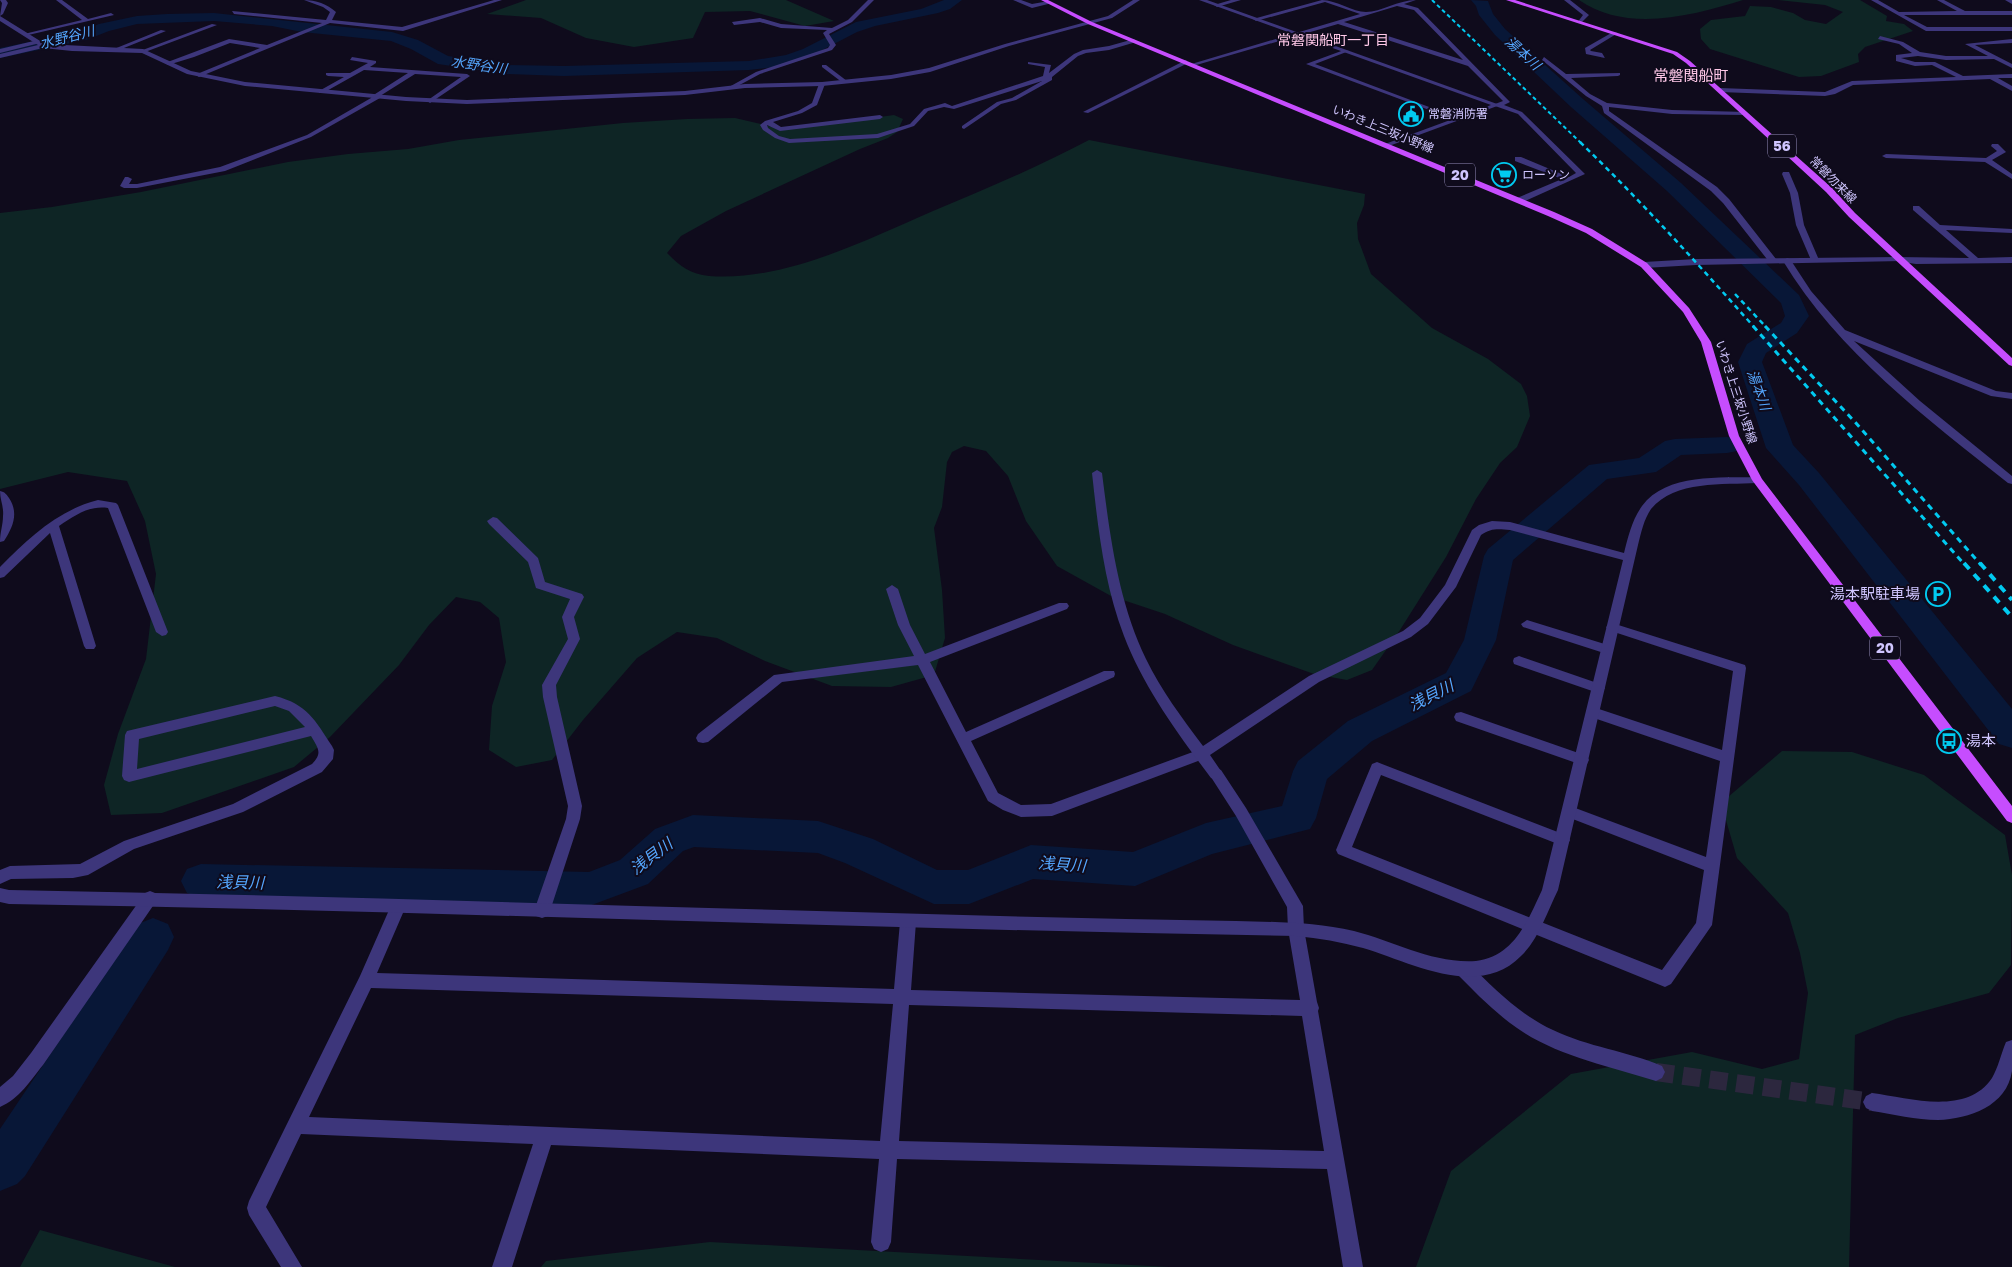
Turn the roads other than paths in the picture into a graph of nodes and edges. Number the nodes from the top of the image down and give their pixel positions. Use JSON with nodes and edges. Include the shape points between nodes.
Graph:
{"nodes":[{"id":1,"x":2,"y":0,"type":"edge"},
{"id":2,"x":59,"y":0,"type":"edge"},
{"id":3,"x":307,"y":0,"type":"edge"},
{"id":4,"x":499,"y":0,"type":"edge"},
{"id":5,"x":871,"y":0,"type":"edge"},
{"id":6,"x":1016,"y":0,"type":"edge"},
{"id":7,"x":1137,"y":0,"type":"edge"},
{"id":8,"x":1202,"y":0,"type":"edge"},
{"id":9,"x":1238,"y":0,"type":"edge"},
{"id":10,"x":1327,"y":0,"type":"edge"},
{"id":11,"x":1413,"y":0,"type":"edge"},
{"id":12,"x":1509,"y":0,"type":"edge"},
{"id":13,"x":1567,"y":0,"type":"edge"},
{"id":14,"x":1874,"y":0,"type":"edge"},
{"id":15,"x":1940,"y":0,"type":"edge"},
{"id":16,"x":2008,"y":0,"type":"edge"},
{"id":17,"x":1046,"y":2,"type":"edge"},
{"id":18,"x":2012,"y":2,"type":"edge"},
{"id":19,"x":1399,"y":5,"type":"junction"},
{"id":20,"x":1217,"y":6,"type":"junction"},
{"id":21,"x":234,"y":12,"type":"dead end"},
{"id":22,"x":1897,"y":13,"type":"junction"},
{"id":23,"x":1966,"y":13,"type":"junction"},
{"id":24,"x":2012,"y":13,"type":"edge"},
{"id":25,"x":0,"y":14,"type":"edge"},
{"id":26,"x":1366,"y":14,"type":"junction"},
{"id":27,"x":112,"y":15,"type":"dead end"},
{"id":28,"x":1256,"y":19,"type":"junction"},
{"id":29,"x":1,"y":20,"type":"edge"},
{"id":30,"x":87,"y":21,"type":"junction"},
{"id":31,"x":328,"y":22,"type":"junction"},
{"id":32,"x":1338,"y":22,"type":"junction"},
{"id":33,"x":1579,"y":22,"type":"junction"},
{"id":34,"x":734,"y":23,"type":"dead end"},
{"id":35,"x":1090,"y":23,"type":"junction"},
{"id":36,"x":214,"y":25,"type":"dead end"},
{"id":37,"x":832,"y":29,"type":"junction"},
{"id":38,"x":1996,"y":29,"type":"junction"},
{"id":39,"x":2012,"y":29,"type":"edge"},
{"id":40,"x":163,"y":31,"type":"dead end"},
{"id":41,"x":1615,"y":33,"type":"junction"},
{"id":42,"x":1297,"y":34,"type":"junction"},
{"id":43,"x":26,"y":35,"type":"junction"},
{"id":44,"x":1880,"y":38,"type":"dead end"},
{"id":45,"x":2012,"y":39,"type":"edge"},
{"id":46,"x":1134,"y":41,"type":"junction"},
{"id":47,"x":41,"y":44,"type":"junction"},
{"id":48,"x":268,"y":47,"type":"junction"},
{"id":49,"x":1973,"y":47,"type":"junction"},
{"id":50,"x":2012,"y":47,"type":"edge"},
{"id":51,"x":117,"y":49,"type":"junction"},
{"id":52,"x":0,"y":50,"type":"edge"},
{"id":53,"x":143,"y":51,"type":"junction"},
{"id":54,"x":1346,"y":51,"type":"junction"},
{"id":55,"x":1918,"y":54,"type":"junction"},
{"id":56,"x":0,"y":56,"type":"edge"},
{"id":57,"x":1603,"y":57,"type":"dead end"},
{"id":58,"x":1992,"y":58,"type":"junction"},
{"id":59,"x":352,"y":59,"type":"dead end"},
{"id":60,"x":1544,"y":59,"type":"dead end"},
{"id":61,"x":168,"y":63,"type":"junction"},
{"id":62,"x":1030,"y":63,"type":"dead end"},
{"id":63,"x":1188,"y":64,"type":"junction"},
{"id":64,"x":1470,"y":65,"type":"junction"},
{"id":65,"x":824,"y":66,"type":"dead end"},
{"id":66,"x":2012,"y":66,"type":"edge"},
{"id":67,"x":364,"y":68,"type":"junction"},
{"id":68,"x":414,"y":72,"type":"junction"},
{"id":69,"x":328,"y":74,"type":"dead end"},
{"id":70,"x":1618,"y":74,"type":"dead end"},
{"id":71,"x":199,"y":75,"type":"junction"},
{"id":72,"x":350,"y":76,"type":"junction"},
{"id":73,"x":1565,"y":76,"type":"junction"},
{"id":74,"x":1989,"y":76,"type":"junction"},
{"id":75,"x":2012,"y":76,"type":"edge"},
{"id":76,"x":1048,"y":77,"type":"junction"},
{"id":77,"x":1962,"y":77,"type":"junction"},
{"id":78,"x":845,"y":82,"type":"junction"},
{"id":79,"x":822,"y":84,"type":"junction"},
{"id":80,"x":732,"y":87,"type":"junction"},
{"id":81,"x":2012,"y":89,"type":"edge"},
{"id":82,"x":1720,"y":90,"type":"junction"},
{"id":83,"x":321,"y":92,"type":"junction"},
{"id":84,"x":376,"y":97,"type":"junction"},
{"id":85,"x":430,"y":101,"type":"junction"},
{"id":86,"x":1497,"y":105,"type":"junction"},
{"id":87,"x":1606,"y":105,"type":"junction"},
{"id":88,"x":1086,"y":112,"type":"dead end"},
{"id":89,"x":1744,"y":113,"type":"junction"},
{"id":90,"x":880,"y":117,"type":"dead end"},
{"id":91,"x":1458,"y":119,"type":"junction"},
{"id":92,"x":767,"y":122,"type":"junction"},
{"id":93,"x":964,"y":127,"type":"dead end"},
{"id":94,"x":1386,"y":145,"type":"junction"},
{"id":95,"x":1995,"y":146,"type":"dead end"},
{"id":96,"x":1886,"y":156,"type":"dead end"},
{"id":97,"x":1518,"y":160,"type":"dead end"},
{"id":98,"x":1988,"y":160,"type":"junction"},
{"id":99,"x":1786,"y":174,"type":"dead end"},
{"id":100,"x":2012,"y":177,"type":"edge"},
{"id":101,"x":128,"y":179,"type":"dead end"},
{"id":102,"x":1568,"y":179,"type":"junction"},
{"id":103,"x":1520,"y":200,"type":"junction"},
{"id":104,"x":1916,"y":208,"type":"dead end"},
{"id":105,"x":1940,"y":228,"type":"junction"},
{"id":106,"x":2012,"y":231,"type":"edge"},
{"id":107,"x":1899,"y":259,"type":"junction"},
{"id":108,"x":1815,"y":260,"type":"junction"},
{"id":109,"x":2012,"y":260,"type":"edge"},
{"id":110,"x":1770,"y":261,"type":"junction"},
{"id":111,"x":1787,"y":261,"type":"junction"},
{"id":112,"x":1977,"y":261,"type":"junction"},
{"id":113,"x":1644,"y":265,"type":"junction"},
{"id":114,"x":1838,"y":331,"type":"junction"},
{"id":115,"x":2012,"y":363,"type":"edge"},
{"id":116,"x":2010,"y":398,"type":"edge"},
{"id":117,"x":1097,"y":473,"type":"dead end"},
{"id":118,"x":1757,"y":480,"type":"junction"},
{"id":119,"x":2012,"y":481,"type":"edge"},
{"id":120,"x":0,"y":494,"type":"edge"},
{"id":121,"x":493,"y":521,"type":"dead end"},
{"id":122,"x":53,"y":525,"type":"junction"},
{"id":123,"x":0,"y":538,"type":"edge"},
{"id":124,"x":1628,"y":558,"type":"junction"},
{"id":125,"x":0,"y":574,"type":"edge"},
{"id":126,"x":892,"y":590,"type":"dead end"},
{"id":127,"x":1063,"y":606,"type":"dead end"},
{"id":128,"x":1527,"y":624,"type":"dead end"},
{"id":129,"x":1612,"y":627,"type":"junction"},
{"id":130,"x":162,"y":632,"type":"dead end"},
{"id":131,"x":90,"y":646,"type":"dead end"},
{"id":132,"x":1607,"y":649,"type":"junction"},
{"id":133,"x":922,"y":660,"type":"junction"},
{"id":134,"x":1519,"y":661,"type":"dead end"},
{"id":135,"x":1109,"y":674,"type":"dead end"},
{"id":136,"x":1598,"y":688,"type":"junction"},
{"id":137,"x":1593,"y":712,"type":"junction"},
{"id":138,"x":1461,"y":716,"type":"dead end"},
{"id":139,"x":314,"y":730,"type":"junction"},
{"id":140,"x":703,"y":738,"type":"dead end"},
{"id":141,"x":963,"y":739,"type":"junction"},
{"id":142,"x":1200,"y":754,"type":"junction"},
{"id":143,"x":1728,"y":758,"type":"junction"},
{"id":144,"x":1582,"y":760,"type":"junction"},
{"id":145,"x":1570,"y":812,"type":"junction"},
{"id":146,"x":2012,"y":817,"type":"edge"},
{"id":147,"x":1563,"y":840,"type":"junction"},
{"id":148,"x":1712,"y":866,"type":"junction"},
{"id":149,"x":0,"y":877,"type":"edge"},
{"id":150,"x":0,"y":895,"type":"edge"},
{"id":151,"x":150,"y":898,"type":"junction"},
{"id":152,"x":398,"y":906,"type":"junction"},
{"id":153,"x":542,"y":911,"type":"junction"},
{"id":154,"x":908,"y":922,"type":"junction"},
{"id":155,"x":1532,"y":927,"type":"junction"},
{"id":156,"x":1296,"y":929,"type":"junction"},
{"id":157,"x":1463,"y":969,"type":"junction"},
{"id":158,"x":366,"y":980,"type":"junction"},
{"id":159,"x":901,"y":998,"type":"junction"},
{"id":160,"x":1311,"y":1008,"type":"junction"},
{"id":161,"x":2012,"y":1048,"type":"edge"},
{"id":162,"x":1656,"y":1072,"type":"tunnel mouth"},
{"id":163,"x":0,"y":1098,"type":"edge"},
{"id":164,"x":1872,"y":1102,"type":"tunnel mouth"},
{"id":165,"x":296,"y":1125,"type":"junction"},
{"id":166,"x":544,"y":1136,"type":"junction"},
{"id":167,"x":888,"y":1150,"type":"junction"},
{"id":168,"x":1336,"y":1160,"type":"junction"},
{"id":169,"x":881,"y":1242,"type":"dead end"},
{"id":170,"x":292,"y":1267,"type":"edge"},
{"id":171,"x":502,"y":1267,"type":"edge"},
{"id":172,"x":1353,"y":1267,"type":"edge"}],
"edges":[{"from":1,"to":25,"type":"street","via":[[5,3]]},
{"from":2,"to":30,"type":"street"},
{"from":3,"to":31,"type":"street","via":[[333,12]]},
{"from":4,"to":31,"type":"street","via":[[403,29]]},
{"from":5,"to":37,"type":"street","via":[[850,21]]},
{"from":6,"to":17,"type":"street","via":[[1032,6]]},
{"from":7,"to":35,"type":"street","via":[[1110,17]]},
{"from":8,"to":20,"type":"street"},
{"from":9,"to":20,"type":"street"},
{"from":10,"to":26,"type":"street"},
{"from":10,"to":28,"type":"street"},
{"from":11,"to":19,"type":"street"},
{"from":12,"to":33,"type":"main road","name":"常磐勿来線","number":"56"},
{"from":13,"to":33,"type":"street","via":[[1586,15]]},
{"from":14,"to":22,"type":"street"},
{"from":15,"to":23,"type":"street"},
{"from":16,"to":18,"type":"street"},
{"from":17,"to":35,"type":"main road","name":"いわき上三坂小野線","number":"20"},
{"from":19,"to":26,"type":"street"},
{"from":19,"to":64,"type":"street","via":[[1416,9]]},
{"from":20,"to":28,"type":"street"},
{"from":21,"to":31,"type":"street"},
{"from":22,"to":23,"type":"street"},
{"from":22,"to":38,"type":"street","via":[[1926,29]]},
{"from":23,"to":24,"type":"street"},
{"from":23,"to":38,"type":"street"},
{"from":26,"to":32,"type":"street"},
{"from":27,"to":30,"type":"street"},
{"from":28,"to":42,"type":"street"},
{"from":29,"to":43,"type":"street"},
{"from":30,"to":43,"type":"street"},
{"from":31,"to":48,"type":"street"},
{"from":32,"to":42,"type":"street"},
{"from":32,"to":64,"type":"street"},
{"from":33,"to":41,"type":"main road","name":"常磐勿来線","number":"56"},
{"from":34,"to":37,"type":"street","via":[[760,20],[781,26]]},
{"from":35,"to":46,"type":"main road","name":"いわき上三坂小野線","number":"20"},
{"from":35,"to":78,"type":"street","via":[[930,70]]},
{"from":36,"to":53,"type":"street"},
{"from":37,"to":80,"type":"street","via":[[826,33],[832,42],[832,47],[826,51],[758,73]]},
{"from":38,"to":39,"type":"street"},
{"from":38,"to":45,"type":"street"},
{"from":40,"to":51,"type":"street"},
{"from":41,"to":57,"type":"street","via":[[1586,49],[1588,53]]},
{"from":41,"to":82,"type":"main road","name":"常磐勿来線","number":"56","via":[[1672,51]]},
{"from":42,"to":54,"type":"street"},
{"from":42,"to":63,"type":"street"},
{"from":43,"to":47,"type":"street"},
{"from":44,"to":55,"type":"street","via":[[1901,43]]},
{"from":45,"to":49,"type":"street","via":[[1968,44]]},
{"from":46,"to":63,"type":"main road","name":"いわき上三坂小野線","number":"20"},
{"from":46,"to":76,"type":"street","via":[[1085,51]]},
{"from":47,"to":51,"type":"street","via":[[72,49]]},
{"from":47,"to":52,"type":"street"},
{"from":47,"to":56,"type":"street"},
{"from":48,"to":61,"type":"street","via":[[229,41]]},
{"from":48,"to":71,"type":"street"},
{"from":49,"to":50,"type":"street"},
{"from":49,"to":58,"type":"street"},
{"from":51,"to":53,"type":"street"},
{"from":53,"to":61,"type":"street"},
{"from":54,"to":86,"type":"street"},
{"from":54,"to":91,"type":"street","via":[[1308,64]]},
{"from":55,"to":58,"type":"street"},
{"from":55,"to":77,"type":"street","via":[[1898,56],[1898,60],[1915,64],[1933,63]]},
{"from":58,"to":66,"type":"street"},
{"from":59,"to":67,"type":"street","via":[[374,62]]},
{"from":60,"to":73,"type":"street"},
{"from":61,"to":71,"type":"street"},
{"from":62,"to":76,"type":"street","via":[[1051,64],[1045,75]]},
{"from":63,"to":88,"type":"street"},
{"from":63,"to":94,"type":"main road","name":"いわき上三坂小野線","number":"20"},
{"from":64,"to":86,"type":"street","via":[[1507,102]]},
{"from":65,"to":78,"type":"street"},
{"from":67,"to":68,"type":"street"},
{"from":67,"to":72,"type":"street"},
{"from":68,"to":84,"type":"street"},
{"from":68,"to":85,"type":"street","via":[[467,76]]},
{"from":69,"to":72,"type":"street"},
{"from":70,"to":73,"type":"street"},
{"from":71,"to":83,"type":"street","via":[[258,86]]},
{"from":72,"to":83,"type":"street"},
{"from":73,"to":87,"type":"street"},
{"from":74,"to":75,"type":"street"},
{"from":74,"to":77,"type":"street"},
{"from":74,"to":81,"type":"street"},
{"from":76,"to":92,"type":"street","via":[[952,108],[945,105],[926,110],[912,125],[878,136],[789,141],[765,129],[763,125]]},
{"from":76,"to":93,"type":"street","via":[[1050,79],[1014,99],[999,103]]},
{"from":77,"to":82,"type":"street","via":[[1852,83],[1839,91],[1825,94]]},
{"from":78,"to":79,"type":"street"},
{"from":79,"to":80,"type":"street"},
{"from":79,"to":92,"type":"street","via":[[815,104]]},
{"from":80,"to":85,"type":"street","via":[[608,96]]},
{"from":82,"to":89,"type":"main road","name":"常磐勿来線","number":"56"},
{"from":83,"to":84,"type":"street"},
{"from":84,"to":85,"type":"street"},
{"from":84,"to":101,"type":"street","via":[[309,136],[222,169],[124,186]]},
{"from":86,"to":91,"type":"street"},
{"from":86,"to":102,"type":"street","via":[[1520,114],[1581,174]]},
{"from":87,"to":89,"type":"street","via":[[1672,112]]},
{"from":87,"to":110,"type":"street","via":[[1606,112],[1714,189]]},
{"from":89,"to":107,"type":"main road","name":"常磐勿来線","number":"56"},
{"from":90,"to":92,"type":"street","via":[[780,129]]},
{"from":91,"to":94,"type":"street"},
{"from":94,"to":103,"type":"main road","name":"いわき上三坂小野線","number":"20"},
{"from":95,"to":98,"type":"street","via":[[2002,152]]},
{"from":96,"to":98,"type":"street"},
{"from":97,"to":102,"type":"street"},
{"from":98,"to":100,"type":"street"},
{"from":99,"to":108,"type":"street","via":[[1794,192],[1800,225]]},
{"from":102,"to":103,"type":"street"},
{"from":103,"to":113,"type":"main road","name":"いわき上三坂小野線","number":"20","via":[[1589,231]]},
{"from":104,"to":105,"type":"street"},
{"from":105,"to":106,"type":"street"},
{"from":105,"to":112,"type":"street"},
{"from":107,"to":108,"type":"street"},
{"from":107,"to":112,"type":"street"},
{"from":107,"to":115,"type":"main road","name":"常磐勿来線","number":"56"},
{"from":108,"to":111,"type":"street"},
{"from":109,"to":112,"type":"street"},
{"from":110,"to":111,"type":"street"},
{"from":110,"to":113,"type":"street"},
{"from":111,"to":114,"type":"street","via":[[1813,302]]},
{"from":113,"to":118,"type":"main road","name":"いわき上三坂小野線","number":"20","via":[[1686,310],[1706,342],[1734,436]]},
{"from":114,"to":116,"type":"street"},
{"from":114,"to":119,"type":"street","via":[[1935,420]]},
{"from":117,"to":142,"type":"street","via":[[1108,556],[1125,618],[1140,658]]},
{"from":118,"to":124,"type":"street","via":[[1689,485],[1656,497],[1639,523]]},
{"from":118,"to":146,"type":"main road","name":"いわき上三坂小野線","number":"20"},
{"from":120,"to":123,"type":"street","via":[[10,520]]},
{"from":121,"to":153,"type":"street","via":[[534,561],[540,585],[578,597],[567,613],[567,623],[574,639],[549,685],[575,806]]},
{"from":122,"to":125,"type":"street"},
{"from":122,"to":130,"type":"street","via":[[81,507],[106,502],[112,505]]},
{"from":122,"to":131,"type":"street"},
{"from":124,"to":129,"type":"street"},
{"from":124,"to":142,"type":"street","via":[[1514,527],[1492,525],[1483,528],[1476,533],[1450,587],[1424,620],[1407,634],[1314,679]]},
{"from":126,"to":133,"type":"street","via":[[904,625]]},
{"from":127,"to":133,"type":"street"},
{"from":128,"to":132,"type":"street"},
{"from":129,"to":132,"type":"street"},
{"from":129,"to":143,"type":"street","via":[[1740,668]]},
{"from":132,"to":136,"type":"street"},
{"from":133,"to":140,"type":"street","via":[[779,678]]},
{"from":133,"to":141,"type":"street"},
{"from":134,"to":136,"type":"street"},
{"from":135,"to":141,"type":"street"},
{"from":136,"to":137,"type":"street"},
{"from":137,"to":143,"type":"street"},
{"from":137,"to":144,"type":"street"},
{"from":138,"to":144,"type":"street"},
{"from":139,"to":139,"type":"street","via":[[300,710],[288,703],[275,701],[248,706],[132,735],[129,776]]},
{"from":139,"to":149,"type":"street","via":[[328,750],[326,759],[317,768],[238,808],[129,845],[83,870],[10,873]]},
{"from":141,"to":142,"type":"street","via":[[993,797],[1018,811],[1032,813],[1052,810]]},
{"from":142,"to":156,"type":"street","via":[[1241,812],[1294,906]]},
{"from":143,"to":148,"type":"street"},
{"from":144,"to":145,"type":"street"},
{"from":145,"to":147,"type":"street"},
{"from":145,"to":148,"type":"street"},
{"from":147,"to":155,"type":"street","via":[[1550,890]]},
{"from":147,"to":155,"type":"street","via":[[1377,768],[1343,850]]},
{"from":148,"to":155,"type":"street","via":[[1704,925],[1665,979]]},
{"from":150,"to":151,"type":"street"},
{"from":151,"to":152,"type":"street"},
{"from":151,"to":163,"type":"street","via":[[38,1059]]},
{"from":152,"to":153,"type":"street"},
{"from":152,"to":158,"type":"street"},
{"from":153,"to":154,"type":"street"},
{"from":154,"to":156,"type":"street"},
{"from":154,"to":159,"type":"street"},
{"from":155,"to":157,"type":"street","via":[[1514,953],[1494,965]]},
{"from":156,"to":157,"type":"street","via":[[1328,932],[1424,962]]},
{"from":156,"to":160,"type":"street"},
{"from":157,"to":162,"type":"street","via":[[1504,1008],[1532,1028],[1563,1044]]},
{"from":158,"to":159,"type":"street"},
{"from":158,"to":165,"type":"street"},
{"from":159,"to":160,"type":"street"},
{"from":159,"to":167,"type":"street"},
{"from":160,"to":168,"type":"street"},
{"from":161,"to":164,"type":"street","via":[[1999,1083],[1987,1098],[1964,1108],[1936,1112]]},
{"from":165,"to":166,"type":"street"},
{"from":165,"to":170,"type":"street","via":[[256,1208]]},
{"from":166,"to":167,"type":"street"},
{"from":166,"to":171,"type":"street"},
{"from":167,"to":168,"type":"street"},
{"from":167,"to":169,"type":"street"},
{"from":168,"to":172,"type":"street"}]}
